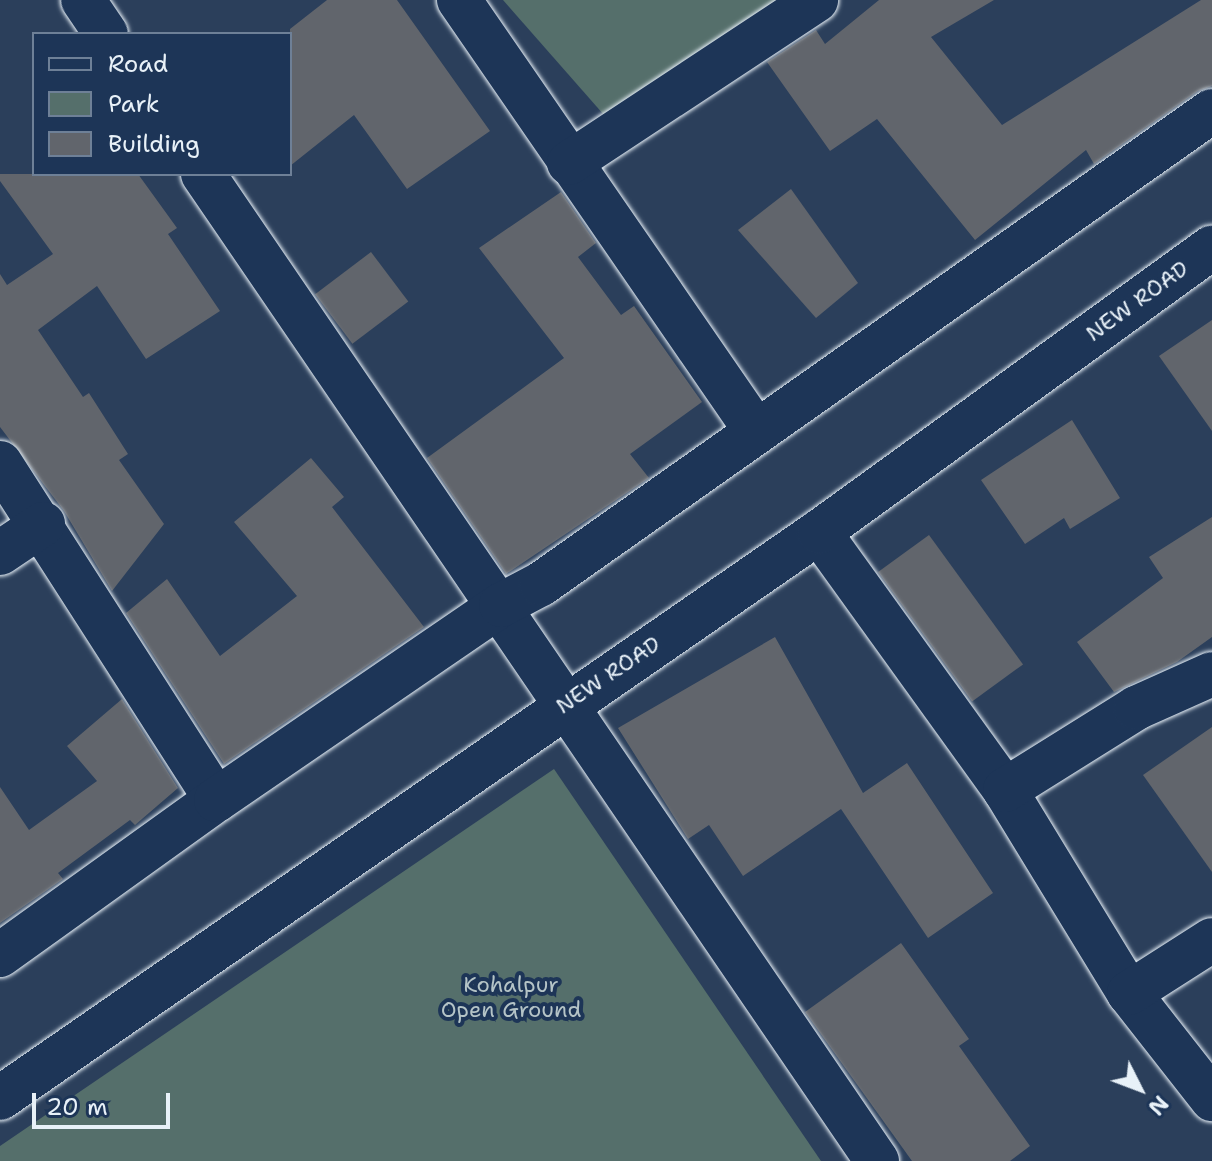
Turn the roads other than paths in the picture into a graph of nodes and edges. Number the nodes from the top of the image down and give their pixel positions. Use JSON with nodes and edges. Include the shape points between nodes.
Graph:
{"nodes":[{"id":1,"x":83,"y":0,"type":"edge"},
{"id":2,"x":459,"y":0,"type":"edge"},
{"id":3,"x":816,"y":0,"type":"edge"},
{"id":4,"x":105,"y":32,"type":"edge"},
{"id":5,"x":1212,"y":111,"type":"edge"},
{"id":6,"x":569,"y":163,"type":"junction"},
{"id":7,"x":204,"y":176,"type":"edge"},
{"id":8,"x":1212,"y":247,"type":"edge"},
{"id":9,"x":756,"y":431,"type":"junction"},
{"id":10,"x":0,"y":463,"type":"edge"},
{"id":11,"x":43,"y":524,"type":"junction"},
{"id":12,"x":819,"y":532,"type":"junction"},
{"id":13,"x":0,"y":553,"type":"edge"},
{"id":14,"x":501,"y":605,"type":"junction"},
{"id":15,"x":1212,"y":674,"type":"edge"},
{"id":16,"x":566,"y":702,"type":"junction"},
{"id":17,"x":1005,"y":790,"type":"junction"},
{"id":18,"x":216,"y":800,"type":"junction"},
{"id":19,"x":1212,"y":940,"type":"edge"},
{"id":20,"x":0,"y":955,"type":"edge"},
{"id":21,"x":1129,"y":993,"type":"junction"},
{"id":22,"x":0,"y":1098,"type":"edge"},
{"id":23,"x":1212,"y":1099,"type":"edge"},
{"id":24,"x":877,"y":1161,"type":"edge"}],
"edges":[{"from":1,"to":4,"type":"street"},
{"from":2,"to":6,"type":"street"},
{"from":3,"to":6,"type":"street"},
{"from":5,"to":9,"type":"street"},
{"from":6,"to":9,"type":"street"},
{"from":7,"to":14,"type":"street"},
{"from":8,"to":12,"type":"street","name":"NEW ROAD"},
{"from":9,"to":14,"type":"street","via":[[541,584]]},
{"from":10,"to":11,"type":"street"},
{"from":11,"to":13,"type":"street"},
{"from":11,"to":18,"type":"street"},
{"from":12,"to":16,"type":"street","name":"NEW ROAD"},
{"from":12,"to":17,"type":"street"},
{"from":14,"to":16,"type":"street"},
{"from":14,"to":18,"type":"street"},
{"from":15,"to":17,"type":"street","via":[[1136,708]]},
{"from":16,"to":22,"type":"street","name":"NEW ROAD"},
{"from":16,"to":24,"type":"street"},
{"from":17,"to":21,"type":"street"},
{"from":18,"to":20,"type":"street"},
{"from":19,"to":21,"type":"street"},
{"from":21,"to":23,"type":"street"}]}
